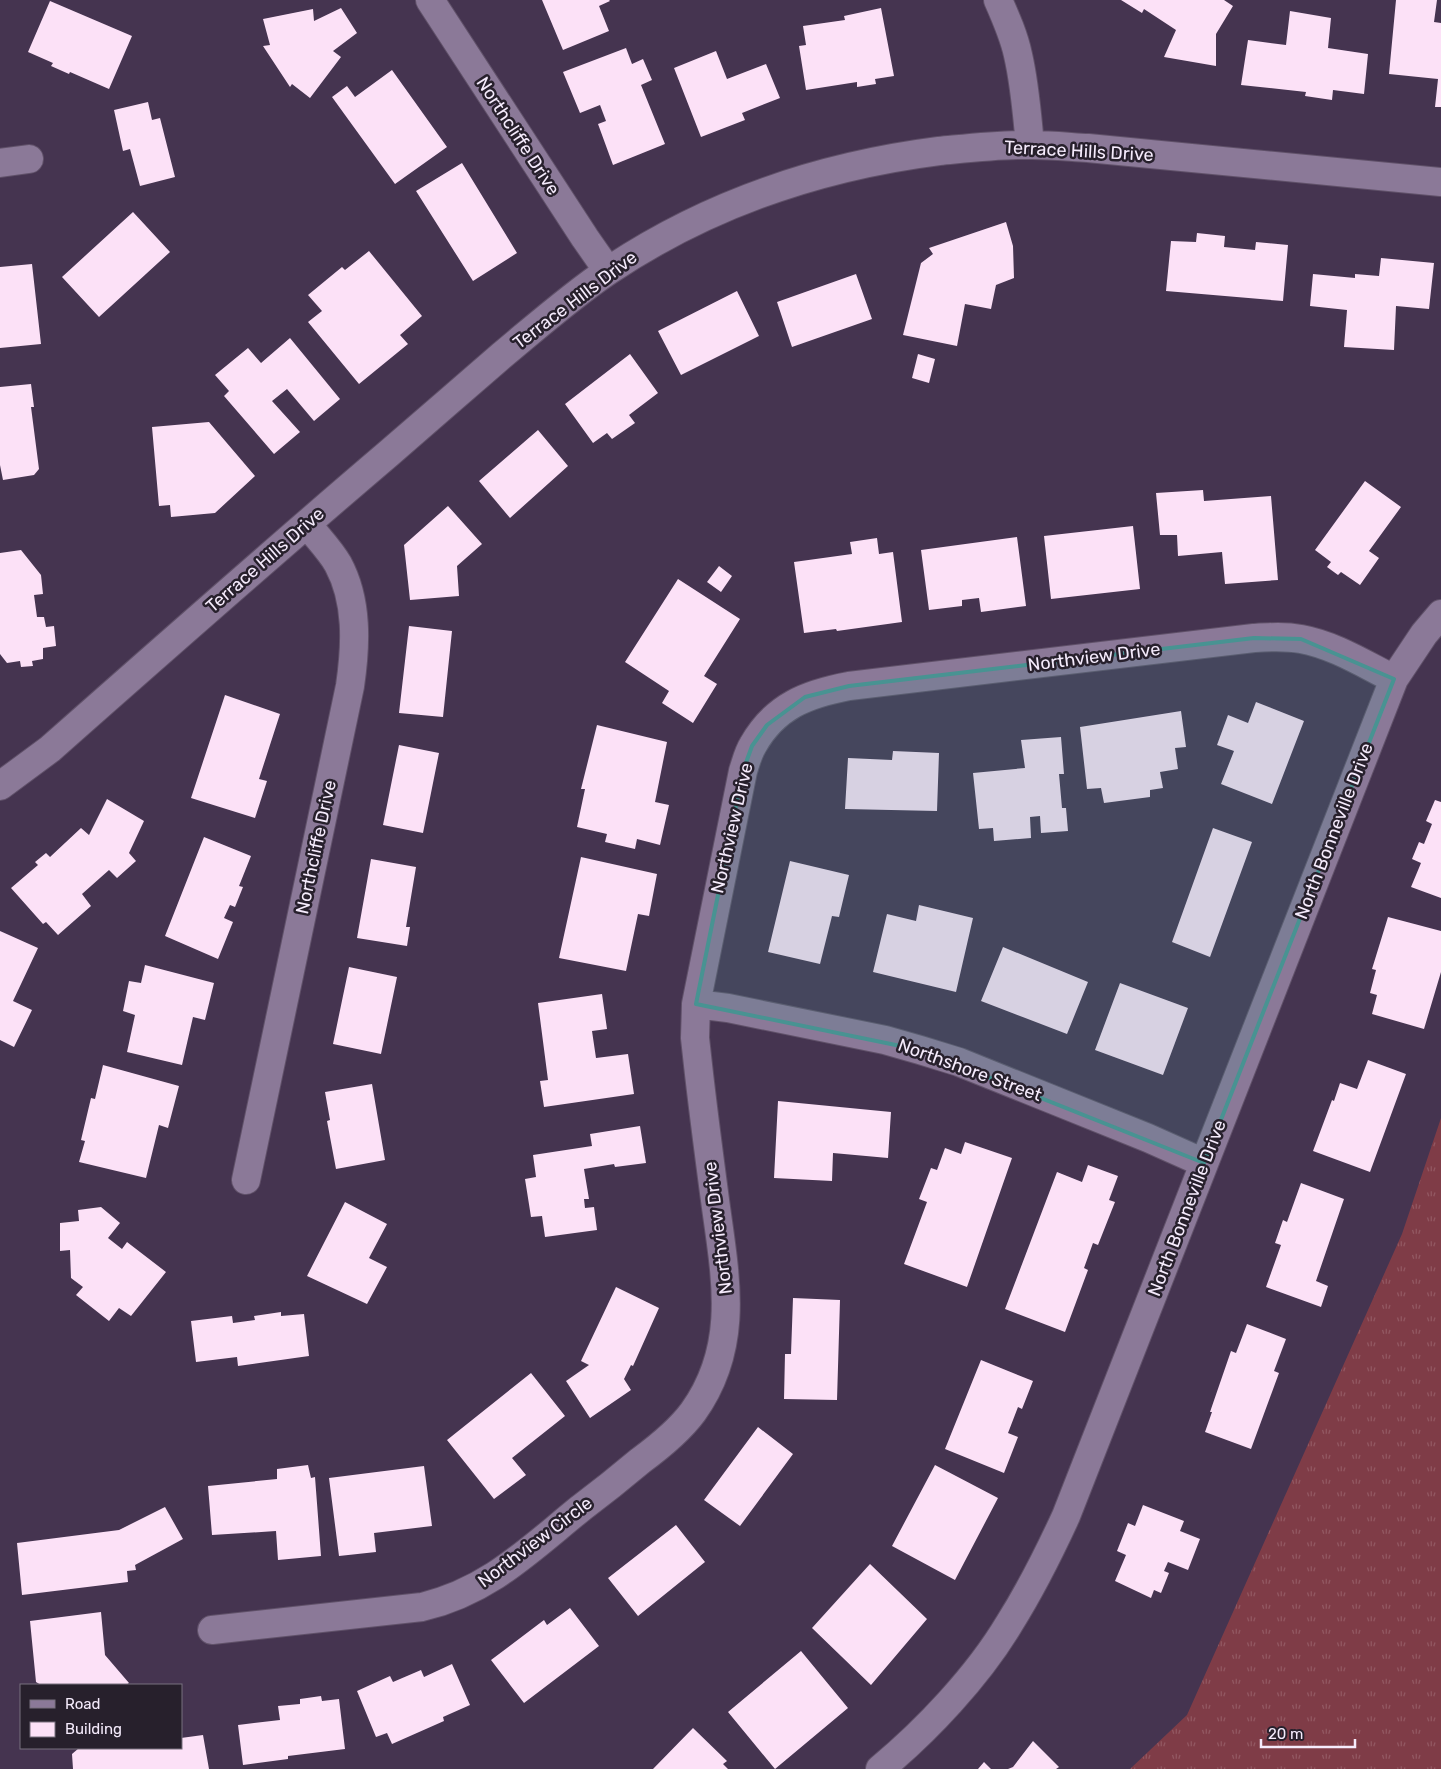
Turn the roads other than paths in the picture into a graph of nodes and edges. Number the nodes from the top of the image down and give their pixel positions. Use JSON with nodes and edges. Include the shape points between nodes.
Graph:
{"nodes":[{"id":1,"x":430,"y":0,"type":"edge"},
{"id":2,"x":998,"y":0,"type":"edge"},
{"id":3,"x":1030,"y":145,"type":"junction"},
{"id":4,"x":29,"y":159,"type":"dead end"},
{"id":5,"x":0,"y":163,"type":"edge"},
{"id":6,"x":1441,"y":182,"type":"edge"},
{"id":7,"x":608,"y":271,"type":"junction"},
{"id":8,"x":307,"y":524,"type":"junction"},
{"id":9,"x":1441,"y":614,"type":"edge"},
{"id":10,"x":1394,"y":679,"type":"junction"},
{"id":11,"x":0,"y":786,"type":"edge"},
{"id":12,"x":696,"y":1004,"type":"junction"},
{"id":13,"x":1204,"y":1163,"type":"junction"},
{"id":14,"x":246,"y":1180,"type":"dead end"},
{"id":15,"x":715,"y":1370,"type":"joint"},
{"id":16,"x":212,"y":1630,"type":"dead end"},
{"id":17,"x":880,"y":1769,"type":"edge"}],
"edges":[{"from":1,"to":7,"type":"street","name":"Northcliffe Drive"},
{"from":2,"to":3,"type":"street","via":[[1018,54]]},
{"from":3,"to":6,"type":"street","name":"Terrace Hills Drive"},
{"from":3,"to":7,"type":"street","name":"Terrace Hills Drive","via":[[964,148],[902,156],[845,167],[797,181],[745,198],[696,220]]},
{"from":4,"to":5,"type":"street"},
{"from":7,"to":8,"type":"street","name":"Terrace Hills Drive","via":[[560,307]]},
{"from":8,"to":11,"type":"street","name":"Terrace Hills Drive","via":[[50,749]]},
{"from":8,"to":14,"type":"street","name":"Northcliffe Drive","via":[[334,557],[346,584],[354,626],[355,653]]},
{"from":9,"to":10,"type":"street","name":"North Bonneville Drive"},
{"from":10,"to":12,"type":"street","name":"Northview Drive","via":[[1322,645],[1278,636],[849,686],[805,696],[767,725],[752,746],[743,771]]},
{"from":10,"to":13,"type":"street","name":"North Bonneville Drive"},
{"from":12,"to":13,"type":"street","name":"Northshore Street","via":[[885,1040],[959,1062]]},
{"from":12,"to":15,"type":"street","name":"Northview Drive","via":[[695,1038],[727,1291],[722,1353]]},
{"from":13,"to":17,"type":"street","name":"North Bonneville Drive","via":[[1066,1516],[1043,1565],[1008,1626],[981,1664],[940,1711]]},
{"from":15,"to":16,"type":"street","name":"Northview Circle","via":[[692,1413],[660,1445],[479,1586],[443,1602],[422,1607]]}]}
